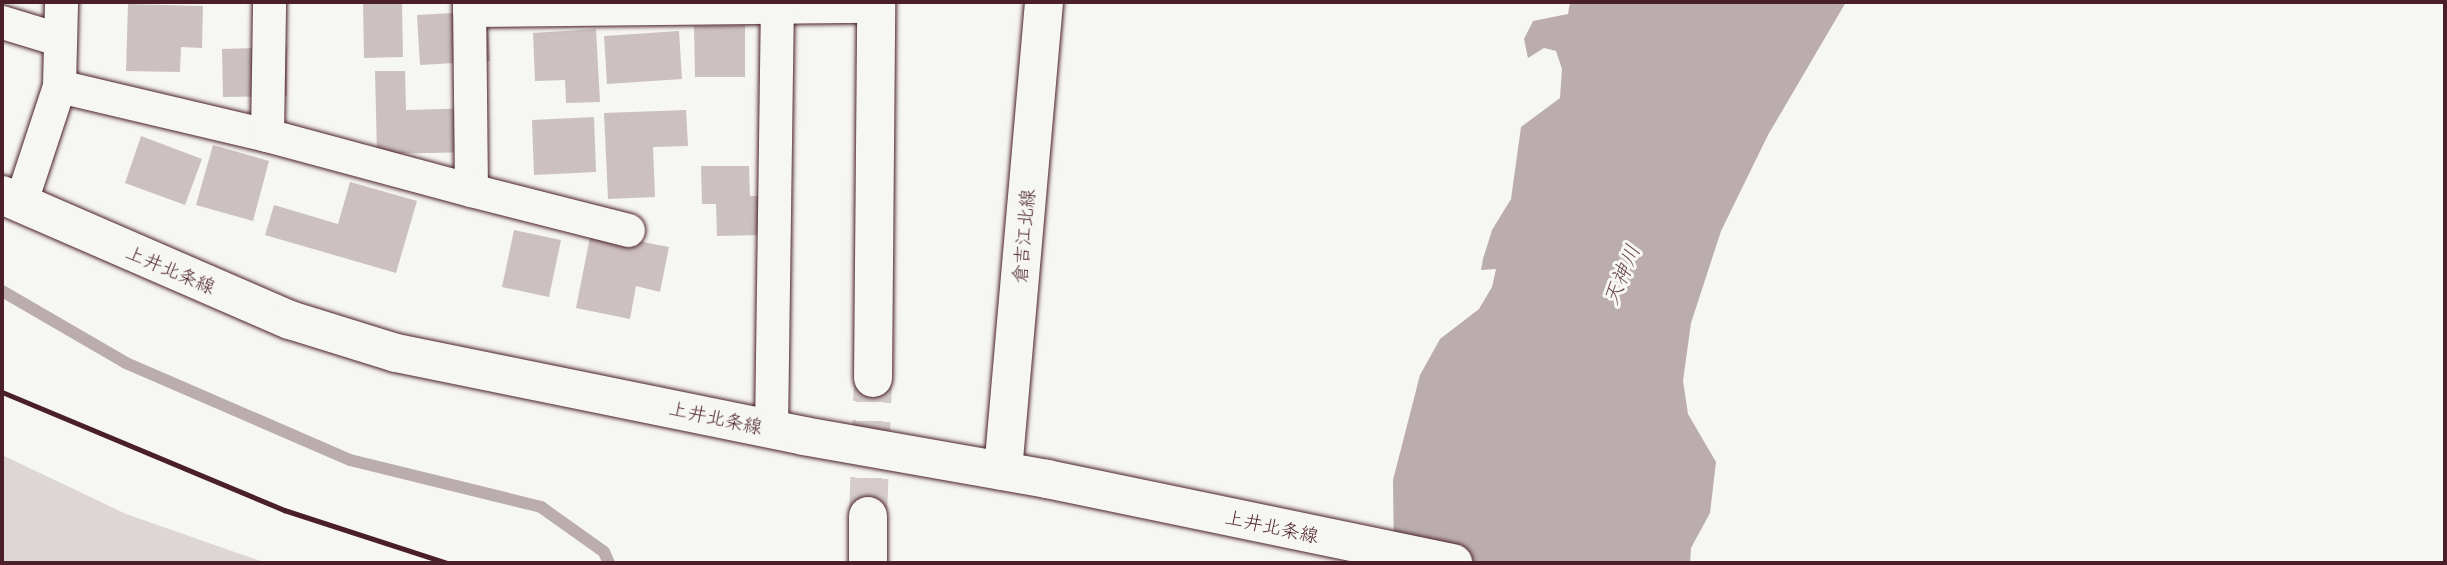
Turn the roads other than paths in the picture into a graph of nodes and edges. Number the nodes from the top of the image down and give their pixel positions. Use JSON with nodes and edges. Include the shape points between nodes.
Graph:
{"nodes":[{"id":1,"x":61,"y":2,"type":"edge"},
{"id":2,"x":270,"y":2,"type":"edge"},
{"id":3,"x":1044,"y":2,"type":"edge"},
{"id":4,"x":876,"y":4,"type":"edge"},
{"id":5,"x":777,"y":5,"type":"edge"},
{"id":6,"x":469,"y":6,"type":"edge"},
{"id":7,"x":2,"y":22,"type":"edge"},
{"id":8,"x":58,"y":39,"type":"junction"},
{"id":9,"x":59,"y":86,"type":"junction"},
{"id":10,"x":267,"y":135,"type":"junction"},
{"id":11,"x":471,"y":190,"type":"junction"},
{"id":12,"x":11,"y":199,"type":"edge"},
{"id":13,"x":628,"y":230,"type":"dead end"},
{"id":14,"x":873,"y":378,"type":"tunnel mouth"},
{"id":15,"x":771,"y":429,"type":"junction"},
{"id":16,"x":1003,"y":471,"type":"junction"},
{"id":17,"x":868,"y":516,"type":"tunnel mouth"},
{"id":18,"x":868,"y":563,"type":"edge"},
{"id":19,"x":1453,"y":563,"type":"edge"}],
"edges":[{"from":1,"to":8,"type":"street"},
{"from":2,"to":10,"type":"street"},
{"from":3,"to":16,"type":"main road","name":"倉吉江北線"},
{"from":4,"to":5,"type":"street"},
{"from":4,"to":14,"type":"main road"},
{"from":5,"to":6,"type":"street"},
{"from":5,"to":15,"type":"street"},
{"from":6,"to":11,"type":"street"},
{"from":7,"to":8,"type":"street"},
{"from":8,"to":9,"type":"street"},
{"from":9,"to":10,"type":"street"},
{"from":9,"to":12,"type":"street"},
{"from":10,"to":11,"type":"street"},
{"from":11,"to":13,"type":"street"},
{"from":12,"to":15,"type":"main road","name":"上井北条線","via":[[290,320],[396,353]]},
{"from":15,"to":16,"type":"main road","name":"上井北条線"},
{"from":16,"to":19,"type":"main road","name":"上井北条線"},
{"from":17,"to":18,"type":"main road"}]}
